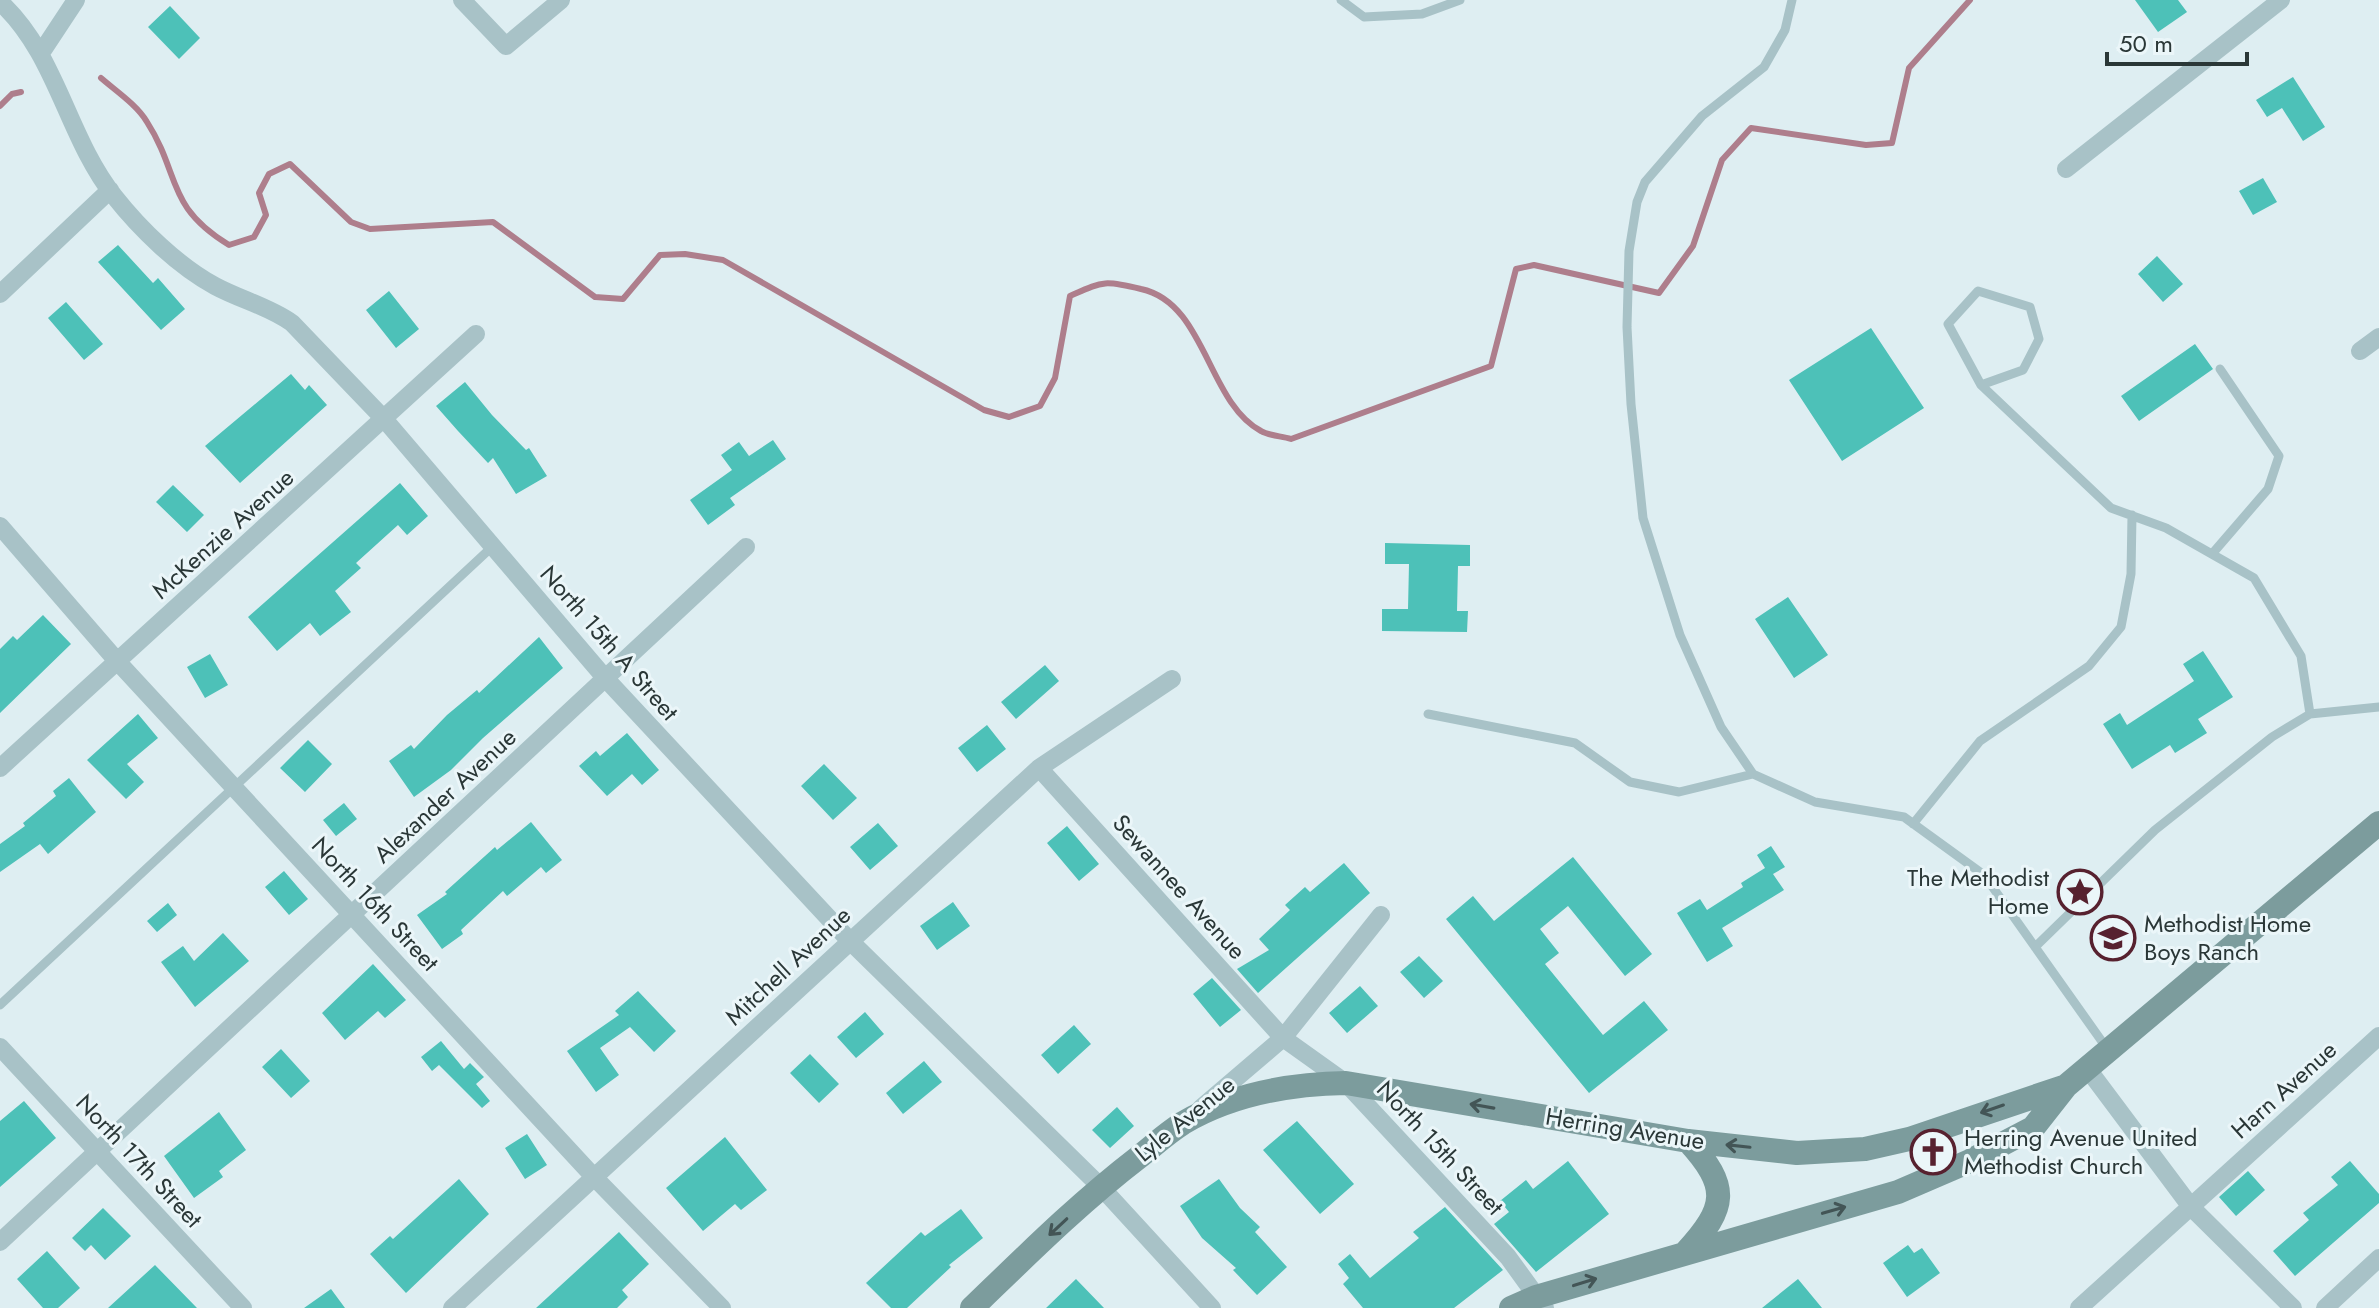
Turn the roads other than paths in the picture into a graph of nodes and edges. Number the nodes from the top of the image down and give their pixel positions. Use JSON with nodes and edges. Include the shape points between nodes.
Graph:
{"nodes":[{"id":1,"x":76,"y":0,"type":"edge"},
{"id":2,"x":462,"y":0,"type":"edge"},
{"id":3,"x":561,"y":0,"type":"edge"},
{"id":4,"x":1341,"y":0,"type":"edge"},
{"id":5,"x":1460,"y":0,"type":"edge"},
{"id":6,"x":1792,"y":0,"type":"edge"},
{"id":7,"x":2281,"y":0,"type":"edge"},
{"id":8,"x":0,"y":2,"type":"edge"},
{"id":9,"x":41,"y":53,"type":"junction"},
{"id":10,"x":2066,"y":169,"type":"dead end"},
{"id":11,"x":110,"y":190,"type":"junction"},
{"id":12,"x":0,"y":294,"type":"edge"},
{"id":13,"x":476,"y":334,"type":"dead end"},
{"id":14,"x":2379,"y":337,"type":"edge"},
{"id":15,"x":2360,"y":351,"type":"dead end"},
{"id":16,"x":2220,"y":369,"type":"dead end"},
{"id":17,"x":1981,"y":385,"type":"junction"},
{"id":18,"x":385,"y":420,"type":"junction"},
{"id":19,"x":2132,"y":515,"type":"junction"},
{"id":20,"x":2,"y":531,"type":"edge"},
{"id":21,"x":493,"y":546,"type":"junction"},
{"id":22,"x":746,"y":547,"type":"dead end"},
{"id":23,"x":2212,"y":554,"type":"junction"},
{"id":24,"x":117,"y":661,"type":"junction"},
{"id":25,"x":606,"y":679,"type":"junction"},
{"id":26,"x":1172,"y":679,"type":"dead end"},
{"id":27,"x":2379,"y":707,"type":"edge"},
{"id":28,"x":1428,"y":714,"type":"dead end"},
{"id":29,"x":2310,"y":714,"type":"junction"},
{"id":30,"x":0,"y":768,"type":"edge"},
{"id":31,"x":1039,"y":768,"type":"junction"},
{"id":32,"x":1753,"y":774,"type":"junction"},
{"id":33,"x":235,"y":788,"type":"junction"},
{"id":34,"x":2379,"y":823,"type":"edge"},
{"id":35,"x":1913,"y":824,"type":"junction"},
{"id":36,"x":353,"y":915,"type":"junction"},
{"id":37,"x":1381,"y":915,"type":"dead end"},
{"id":38,"x":850,"y":941,"type":"junction"},
{"id":39,"x":2035,"y":947,"type":"junction"},
{"id":40,"x":0,"y":1005,"type":"edge"},
{"id":41,"x":2379,"y":1036,"type":"edge"},
{"id":42,"x":1283,"y":1038,"type":"junction"},
{"id":43,"x":0,"y":1047,"type":"edge"},
{"id":44,"x":2108,"y":1050,"type":"junction"},
{"id":45,"x":2087,"y":1068,"type":"junction"},
{"id":46,"x":1346,"y":1083,"type":"junction"},
{"id":47,"x":2066,"y":1086,"type":"junction"},
{"id":48,"x":1183,"y":1123,"type":"junction"},
{"id":49,"x":1688,"y":1141,"type":"junction"},
{"id":50,"x":96,"y":1150,"type":"junction"},
{"id":51,"x":594,"y":1177,"type":"junction"},
{"id":52,"x":1101,"y":1187,"type":"junction"},
{"id":53,"x":2191,"y":1207,"type":"junction"},
{"id":54,"x":0,"y":1242,"type":"edge"},
{"id":55,"x":1686,"y":1252,"type":"junction"},
{"id":56,"x":2379,"y":1258,"type":"edge"},
{"id":57,"x":1541,"y":1302,"type":"edge"},
{"id":58,"x":243,"y":1308,"type":"edge"},
{"id":59,"x":452,"y":1308,"type":"edge"},
{"id":60,"x":722,"y":1308,"type":"edge"},
{"id":61,"x":972,"y":1308,"type":"edge"},
{"id":62,"x":1212,"y":1308,"type":"edge"},
{"id":63,"x":1511,"y":1308,"type":"edge"},
{"id":64,"x":2079,"y":1308,"type":"edge"},
{"id":65,"x":2293,"y":1308,"type":"edge"},
{"id":66,"x":2325,"y":1308,"type":"edge"}],
"edges":[{"from":1,"to":9,"type":"street"},
{"from":2,"to":3,"type":"street","via":[[506,46]]},
{"from":4,"to":5,"type":"lane","via":[[1364,17],[1422,14]]},
{"from":6,"to":32,"type":"lane","via":[[1785,30],[1764,67],[1702,116],[1645,182],[1629,251],[1627,327],[1643,518],[1680,635],[1721,727]]},
{"from":7,"to":10,"type":"street"},
{"from":8,"to":9,"type":"street","name":"North 15th A Street"},
{"from":9,"to":11,"type":"street","name":"North 15th A Street"},
{"from":11,"to":12,"type":"street"},
{"from":11,"to":18,"type":"street","name":"North 15th A Street","via":[[199,277],[292,323]]},
{"from":13,"to":18,"type":"street","name":"McKenzie Avenue"},
{"from":14,"to":15,"type":"street"},
{"from":16,"to":23,"type":"lane","via":[[2279,456],[2268,489]]},
{"from":17,"to":17,"type":"lane","via":[[1948,324],[1978,291],[2030,307],[2039,339],[2023,370]]},
{"from":17,"to":19,"type":"lane","via":[[2111,508]]},
{"from":18,"to":21,"type":"street","name":"North 15th A Street"},
{"from":18,"to":24,"type":"street","name":"McKenzie Avenue"},
{"from":19,"to":23,"type":"lane"},
{"from":19,"to":35,"type":"lane","via":[[2131,574],[2121,627],[2089,666],[1980,741]]},
{"from":20,"to":24,"type":"street","name":"North 16th Street"},
{"from":21,"to":25,"type":"street","name":"North 15th A Street"},
{"from":21,"to":33,"type":"lane"},
{"from":22,"to":25,"type":"street","name":"Alexander Avenue"},
{"from":23,"to":29,"type":"lane","via":[[2254,578],[2301,656]]},
{"from":24,"to":30,"type":"street","name":"McKenzie Avenue"},
{"from":24,"to":33,"type":"street","name":"North 16th Street"},
{"from":25,"to":36,"type":"street","name":"Alexander Avenue"},
{"from":25,"to":38,"type":"street","name":"North 15th A Street"},
{"from":26,"to":31,"type":"street","name":"Mitchell Avenue"},
{"from":27,"to":29,"type":"lane"},
{"from":28,"to":32,"type":"lane","via":[[1575,743],[1630,782],[1679,792]]},
{"from":29,"to":39,"type":"lane","via":[[2272,737],[2155,830]]},
{"from":31,"to":38,"type":"street","name":"Mitchell Avenue"},
{"from":31,"to":42,"type":"street","name":"Sewannee Avenue"},
{"from":32,"to":35,"type":"lane","via":[[1815,802],[1904,817]]},
{"from":33,"to":36,"type":"street","name":"North 16th Street"},
{"from":33,"to":40,"type":"lane"},
{"from":34,"to":44,"type":"main road","name":"Herring Avenue"},
{"from":35,"to":39,"type":"lane","via":[[1984,875]]},
{"from":36,"to":50,"type":"street","name":"Alexander Avenue"},
{"from":36,"to":51,"type":"street","name":"North 16th Street"},
{"from":37,"to":42,"type":"street","name":"Lyle Avenue"},
{"from":38,"to":51,"type":"street","name":"Mitchell Avenue"},
{"from":38,"to":52,"type":"street","name":"North 15th A Street"},
{"from":39,"to":44,"type":"lane"},
{"from":41,"to":53,"type":"street","name":"Harn Avenue"},
{"from":42,"to":46,"type":"street","name":"North 15th Street"},
{"from":42,"to":48,"type":"street","name":"Lyle Avenue"},
{"from":43,"to":50,"type":"street","name":"North 17th Street"},
{"from":44,"to":45,"type":"main road","name":"Herring Avenue"},
{"from":45,"to":47,"type":"main road","name":"Herring Avenue"},
{"from":45,"to":53,"type":"street"},
{"from":46,"to":48,"type":"main road","name":"Herring Avenue","via":[[1269,1090]]},
{"from":49,"to":46,"type":"main road","name":"Herring Avenue","one_way":true},
{"from":46,"to":57,"type":"street","name":"North 15th Street","via":[[1508,1257]]},
{"from":47,"to":49,"type":"main road","name":"Herring Avenue","one_way":true,"via":[[1865,1149],[1797,1153]]},
{"from":55,"to":47,"type":"main road","name":"Herring Avenue","one_way":true,"via":[[1898,1192],[1970,1161],[2033,1128]]},
{"from":48,"to":52,"type":"main road","name":"Lyle Avenue"},
{"from":49,"to":55,"type":"main road","via":[[1713,1172],[1719,1196],[1711,1224]]},
{"from":50,"to":54,"type":"street","name":"Alexander Avenue"},
{"from":50,"to":58,"type":"street","name":"North 17th Street"},
{"from":51,"to":59,"type":"street","name":"Mitchell Avenue"},
{"from":51,"to":60,"type":"street","name":"North 16th Street"},
{"from":52,"to":61,"type":"main road","name":"Lyle Avenue","one_way":true},
{"from":52,"to":62,"type":"street","name":"North 15th A Street"},
{"from":53,"to":64,"type":"street","name":"Harn Avenue"},
{"from":53,"to":65,"type":"street"},
{"from":57,"to":55,"type":"main road","name":"Herring Avenue","one_way":true},
{"from":56,"to":66,"type":"street"},
{"from":57,"to":63,"type":"main road","name":"Herring Avenue"}]}
